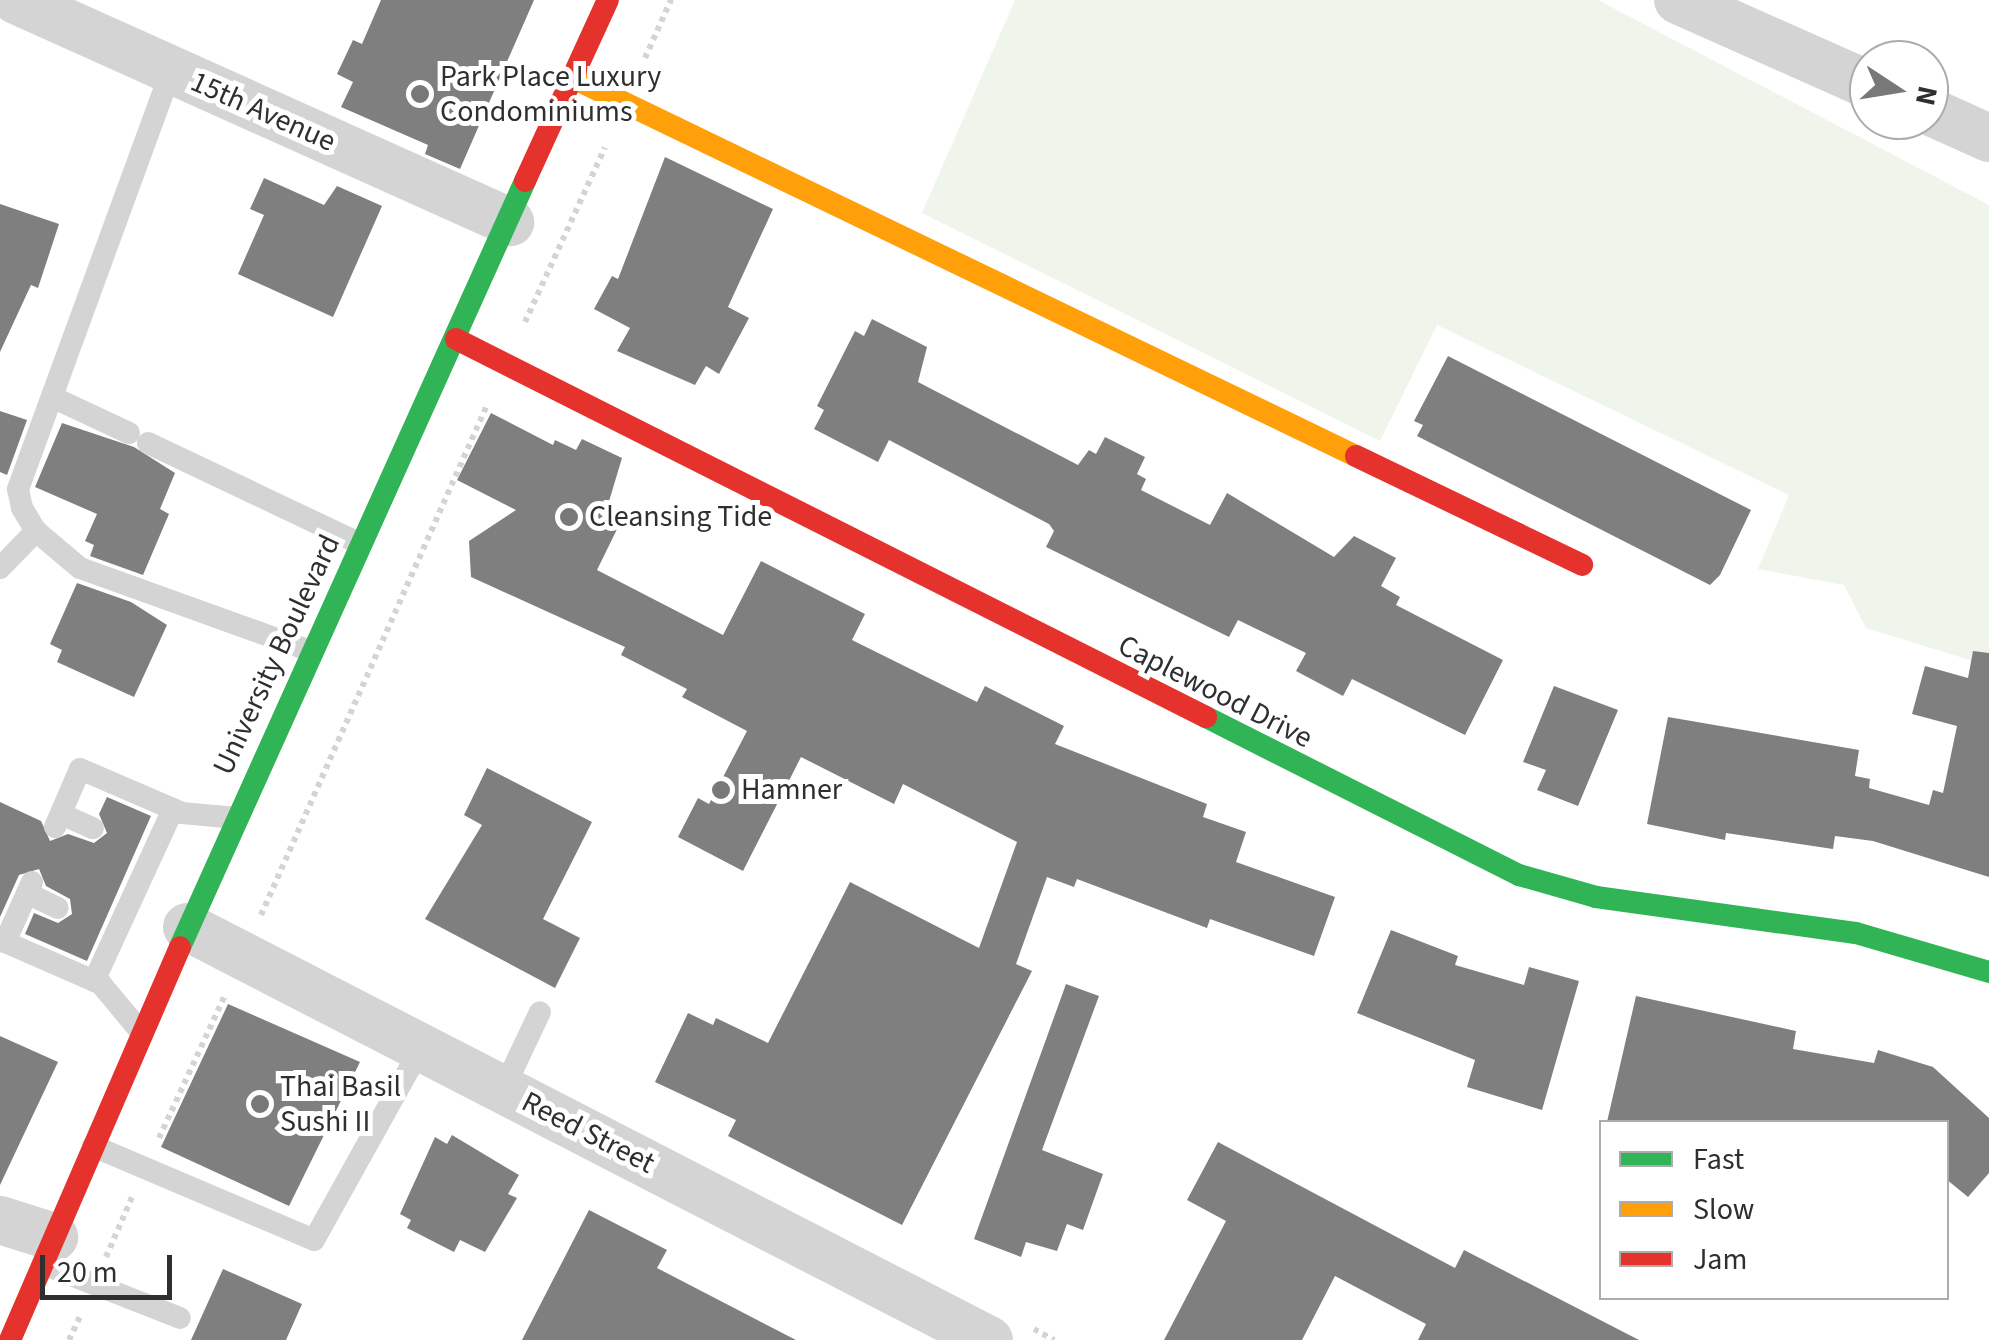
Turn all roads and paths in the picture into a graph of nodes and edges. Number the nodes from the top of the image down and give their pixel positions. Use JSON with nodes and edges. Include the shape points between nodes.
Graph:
{"nodes":[{"id":1,"x":16,"y":0,"type":"edge"},
{"id":2,"x":608,"y":0,"type":"edge"},
{"id":3,"x":670,"y":0,"type":"edge"},
{"id":4,"x":1678,"y":0,"type":"edge"},
{"id":5,"x":172,"y":70,"type":"junction"},
{"id":6,"x":1849,"y":75,"type":"edge"},
{"id":7,"x":573,"y":78,"type":"junction"},
{"id":8,"x":626,"y":102,"type":"junction"},
{"id":9,"x":1949,"y":120,"type":"edge"},
{"id":10,"x":1989,"y":138,"type":"edge"},
{"id":11,"x":510,"y":222,"type":"junction"},
{"id":12,"x":521,"y":330,"type":"dead end"},
{"id":13,"x":456,"y":339,"type":"junction"},
{"id":14,"x":506,"y":363,"type":"junction"},
{"id":15,"x":52,"y":397,"type":"junction"},
{"id":16,"x":36,"y":531,"type":"junction"},
{"id":17,"x":360,"y":544,"type":"junction"},
{"id":18,"x":1582,"y":564,"type":"dead end"},
{"id":19,"x":0,"y":568,"type":"edge"},
{"id":20,"x":311,"y":652,"type":"junction"},
{"id":21,"x":173,"y":808,"type":"junction"},
{"id":22,"x":237,"y":818,"type":"junction"},
{"id":23,"x":92,"y":828,"type":"dead end"},
{"id":24,"x":58,"y":908,"type":"dead end"},
{"id":25,"x":188,"y":926,"type":"junction"},
{"id":26,"x":243,"y":955,"type":"junction"},
{"id":27,"x":1989,"y":972,"type":"edge"},
{"id":28,"x":94,"y":981,"type":"junction"},
{"id":29,"x":540,"y":1012,"type":"dead end"},
{"id":30,"x":142,"y":1034,"type":"junction"},
{"id":31,"x":422,"y":1048,"type":"junction"},
{"id":32,"x":503,"y":1090,"type":"junction"},
{"id":33,"x":93,"y":1146,"type":"junction"},
{"id":34,"x":145,"y":1168,"type":"junction"},
{"id":35,"x":0,"y":1220,"type":"edge"},
{"id":36,"x":48,"y":1250,"type":"junction"},
{"id":37,"x":94,"y":1284,"type":"junction"},
{"id":38,"x":180,"y":1318,"type":"dead end"},
{"id":39,"x":10,"y":1340,"type":"edge"},
{"id":40,"x":69,"y":1340,"type":"edge"},
{"id":41,"x":989,"y":1340,"type":"edge"}],
"edges":[{"from":1,"to":5,"type":"street","name":"15th Avenue"},
{"from":2,"to":7,"type":"street","name":"University Boulevard"},
{"from":3,"to":8,"type":"path"},
{"from":4,"to":6,"type":"street"},
{"from":5,"to":11,"type":"street","name":"15th Avenue"},
{"from":5,"to":15,"type":"lane"},
{"from":7,"to":8,"type":"street"},
{"from":7,"to":11,"type":"street","name":"University Boulevard"},
{"from":8,"to":12,"type":"path"},
{"from":8,"to":18,"type":"street"},
{"from":9,"to":10,"type":"street"},
{"from":11,"to":13,"type":"street","name":"University Boulevard"},
{"from":13,"to":14,"type":"street","name":"Caplewood Drive"},
{"from":13,"to":17,"type":"street","name":"University Boulevard"},
{"from":14,"to":26,"type":"path"},
{"from":14,"to":27,"type":"street","name":"Caplewood Drive","via":[[1450,846],[1519,875],[1614,900],[1856,933]]},
{"from":15,"to":16,"type":"lane","via":[[18,490]]},
{"from":15,"to":17,"type":"lane"},
{"from":16,"to":19,"type":"lane"},
{"from":16,"to":20,"type":"lane","via":[[80,568]]},
{"from":17,"to":20,"type":"street","name":"University Boulevard"},
{"from":20,"to":22,"type":"street","name":"University Boulevard"},
{"from":21,"to":22,"type":"lane"},
{"from":21,"to":23,"type":"lane","via":[[80,769],[58,820]]},
{"from":21,"to":28,"type":"lane","via":[[144,852]]},
{"from":22,"to":25,"type":"street","name":"University Boulevard"},
{"from":24,"to":28,"type":"lane","via":[[30,888],[6,942]]},
{"from":25,"to":26,"type":"street","name":"Reed Street"},
{"from":25,"to":30,"type":"street","name":"University Boulevard"},
{"from":26,"to":31,"type":"street","name":"Reed Street"},
{"from":26,"to":34,"type":"path"},
{"from":28,"to":30,"type":"lane"},
{"from":29,"to":32,"type":"lane"},
{"from":30,"to":33,"type":"street","name":"University Boulevard"},
{"from":31,"to":32,"type":"street","name":"Reed Street"},
{"from":31,"to":34,"type":"lane","via":[[314,1240]]},
{"from":32,"to":41,"type":"street","name":"Reed Street"},
{"from":33,"to":34,"type":"lane"},
{"from":33,"to":36,"type":"street","name":"University Boulevard"},
{"from":34,"to":37,"type":"path"},
{"from":35,"to":36,"type":"street"},
{"from":36,"to":37,"type":"lane"},
{"from":36,"to":39,"type":"street","name":"University Boulevard"},
{"from":37,"to":38,"type":"lane"},
{"from":37,"to":40,"type":"path"}]}
